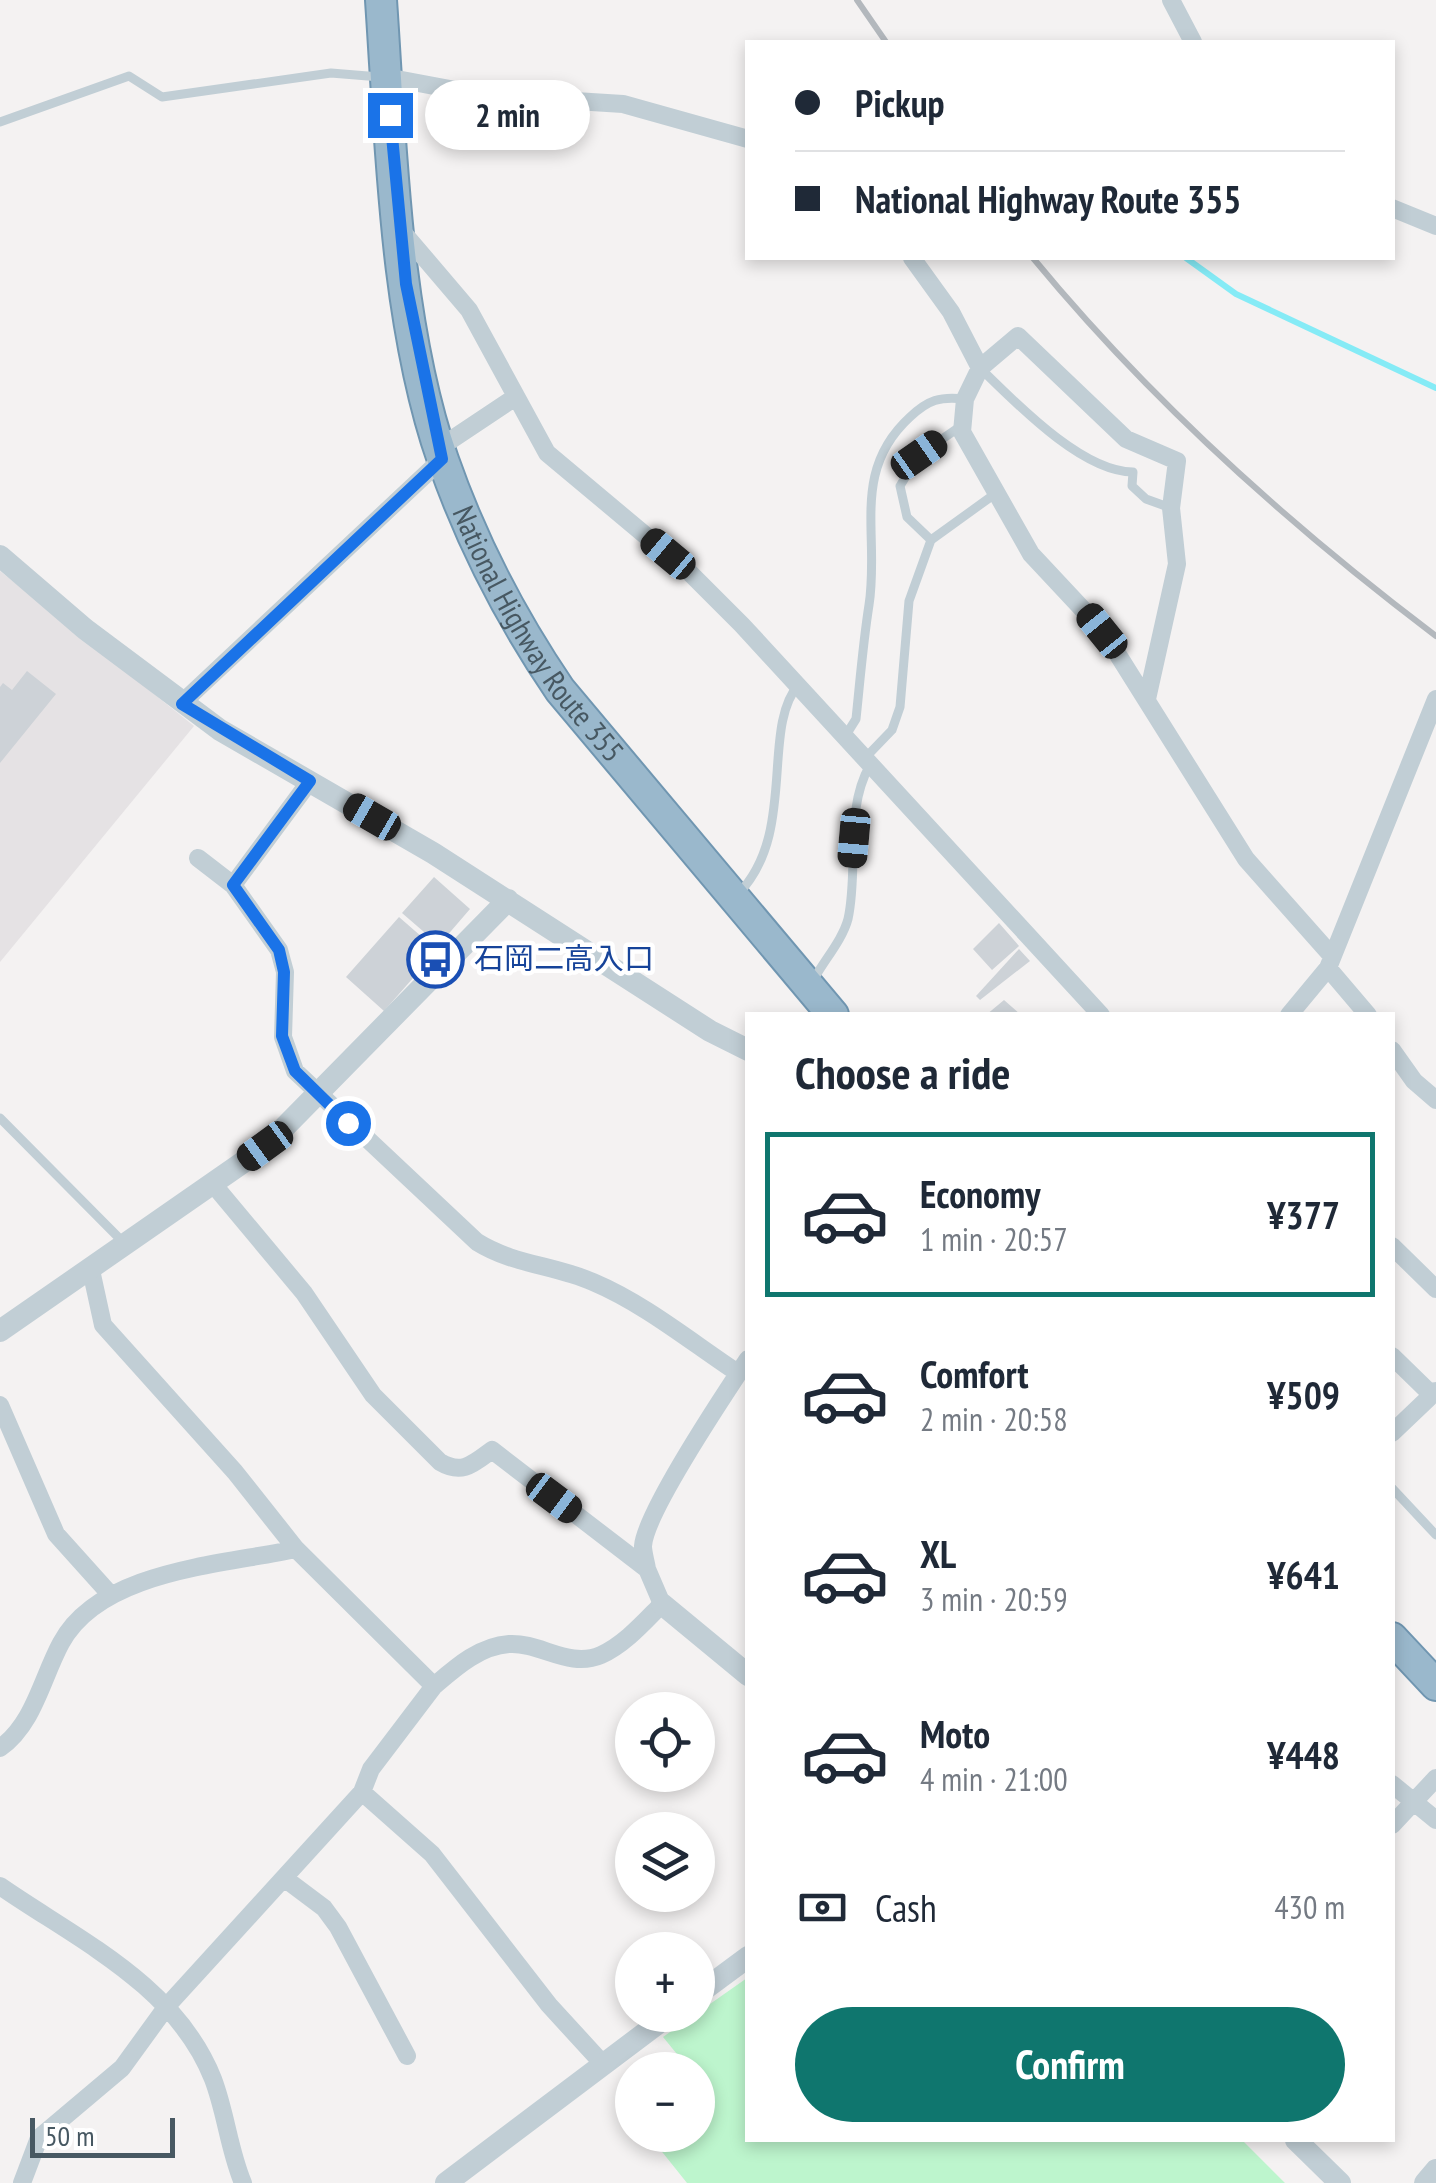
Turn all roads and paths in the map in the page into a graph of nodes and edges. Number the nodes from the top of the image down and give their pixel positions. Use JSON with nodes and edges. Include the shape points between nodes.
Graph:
{"nodes":[{"id":1,"x":380,"y":0,"type":"edge"},
{"id":2,"x":1171,"y":0,"type":"edge"},
{"id":3,"x":1193,"y":40,"type":"edge"},
{"id":4,"x":386,"y":77,"type":"junction"},
{"id":5,"x":0,"y":122,"type":"edge"},
{"id":6,"x":745,"y":139,"type":"edge"},
{"id":7,"x":1395,"y":209,"type":"edge"},
{"id":8,"x":1436,"y":226,"type":"edge"},
{"id":9,"x":400,"y":228,"type":"junction"},
{"id":10,"x":913,"y":260,"type":"edge"},
{"id":11,"x":980,"y":368,"type":"junction"},
{"id":12,"x":514,"y":398,"type":"junction"},
{"id":13,"x":964,"y":399,"type":"junction"},
{"id":14,"x":962,"y":425,"type":"junction"},
{"id":15,"x":441,"y":454,"type":"junction"},
{"id":16,"x":999,"y":490,"type":"junction"},
{"id":17,"x":1172,"y":508,"type":"junction"},
{"id":18,"x":930,"y":540,"type":"junction"},
{"id":19,"x":0,"y":556,"type":"edge"},
{"id":20,"x":798,"y":684,"type":"junction"},
{"id":21,"x":1147,"y":699,"type":"junction"},
{"id":22,"x":1436,"y":699,"type":"edge"},
{"id":23,"x":182,"y":704,"type":"junction"},
{"id":24,"x":846,"y":735,"type":"junction"},
{"id":25,"x":869,"y":760,"type":"junction"},
{"id":26,"x":310,"y":781,"type":"junction"},
{"id":27,"x":198,"y":858,"type":"dead end"},
{"id":28,"x":233,"y":885,"type":"junction"},
{"id":29,"x":508,"y":900,"type":"junction"},
{"id":30,"x":733,"y":900,"type":"junction"},
{"id":31,"x":1330,"y":962,"type":"junction"},
{"id":32,"x":817,"y":974,"type":"dead end"},
{"id":33,"x":830,"y":1012,"type":"edge"},
{"id":34,"x":1098,"y":1012,"type":"edge"},
{"id":35,"x":1291,"y":1012,"type":"edge"},
{"id":36,"x":1366,"y":1012,"type":"edge"},
{"id":37,"x":745,"y":1048,"type":"edge"},
{"id":38,"x":1395,"y":1054,"type":"edge"},
{"id":39,"x":318,"y":1096,"type":"junction"},
{"id":40,"x":1436,"y":1100,"type":"edge"},
{"id":41,"x":0,"y":1118,"type":"edge"},
{"id":42,"x":213,"y":1184,"type":"junction"},
{"id":43,"x":126,"y":1245,"type":"junction"},
{"id":44,"x":1395,"y":1249,"type":"edge"},
{"id":45,"x":90,"y":1270,"type":"junction"},
{"id":46,"x":1436,"y":1287,"type":"edge"},
{"id":47,"x":0,"y":1332,"type":"edge"},
{"id":48,"x":1395,"y":1359,"type":"edge"},
{"id":49,"x":743,"y":1366,"type":"edge"},
{"id":50,"x":1434,"y":1393,"type":"edge"},
{"id":51,"x":0,"y":1405,"type":"edge"},
{"id":52,"x":1395,"y":1430,"type":"edge"},
{"id":53,"x":1395,"y":1491,"type":"edge"},
{"id":54,"x":1436,"y":1535,"type":"edge"},
{"id":55,"x":296,"y":1549,"type":"junction"},
{"id":56,"x":647,"y":1569,"type":"junction"},
{"id":57,"x":108,"y":1594,"type":"junction"},
{"id":58,"x":662,"y":1604,"type":"junction"},
{"id":59,"x":1395,"y":1641,"type":"edge"},
{"id":60,"x":745,"y":1673,"type":"edge"},
{"id":61,"x":434,"y":1686,"type":"junction"},
{"id":62,"x":1436,"y":1686,"type":"edge"},
{"id":63,"x":0,"y":1748,"type":"edge"},
{"id":64,"x":1436,"y":1778,"type":"edge"},
{"id":65,"x":1395,"y":1786,"type":"edge"},
{"id":66,"x":362,"y":1792,"type":"junction"},
{"id":67,"x":1413,"y":1801,"type":"junction"},
{"id":68,"x":1436,"y":1820,"type":"edge"},
{"id":69,"x":1395,"y":1822,"type":"edge"},
{"id":70,"x":284,"y":1878,"type":"junction"},
{"id":71,"x":0,"y":1886,"type":"edge"},
{"id":72,"x":745,"y":1959,"type":"edge"},
{"id":73,"x":715,"y":1981,"type":"edge"},
{"id":74,"x":167,"y":2006,"type":"junction"},
{"id":75,"x":646,"y":2032,"type":"edge"},
{"id":76,"x":407,"y":2056,"type":"dead end"},
{"id":77,"x":602,"y":2064,"type":"junction"},
{"id":78,"x":1298,"y":2142,"type":"edge"},
{"id":79,"x":1436,"y":2170,"type":"edge"},
{"id":80,"x":22,"y":2183,"type":"edge"},
{"id":81,"x":243,"y":2183,"type":"edge"},
{"id":82,"x":446,"y":2183,"type":"edge"},
{"id":83,"x":1340,"y":2183,"type":"edge"},
{"id":84,"x":1425,"y":2183,"type":"edge"}],
"edges":[{"from":1,"to":4,"type":"highway","name":"National Highway Route 355"},
{"from":2,"to":3,"type":"street"},
{"from":4,"to":5,"type":"lane","via":[[331,73],[162,96],[128,76]]},
{"from":4,"to":6,"type":"street","via":[[482,95],[623,104]]},
{"from":4,"to":9,"type":"highway","name":"National Highway Route 355"},
{"from":7,"to":8,"type":"street"},
{"from":9,"to":12,"type":"street","via":[[469,310]]},
{"from":9,"to":15,"type":"highway","name":"National Highway Route 355","via":[[418,357]]},
{"from":10,"to":11,"type":"street"},
{"from":11,"to":13,"type":"street"},
{"from":11,"to":17,"type":"lane","via":[[1026,413],[1096,463],[1133,472],[1132,486],[1146,499]]},
{"from":11,"to":17,"type":"street","via":[[1018,336],[1126,439],[1176,461]]},
{"from":12,"to":15,"type":"street"},
{"from":12,"to":20,"type":"street","via":[[547,452],[688,571]]},
{"from":13,"to":14,"type":"street"},
{"from":13,"to":24,"type":"lane","via":[[942,396],[924,404],[883,450],[872,476],[870,603],[856,719]]},
{"from":14,"to":16,"type":"street"},
{"from":14,"to":18,"type":"lane","via":[[919,455],[900,486],[907,517]]},
{"from":15,"to":23,"type":"street"},
{"from":15,"to":30,"type":"highway","name":"National Highway Route 355","via":[[489,574],[523,636],[598,740]]},
{"from":16,"to":18,"type":"lane"},
{"from":16,"to":21,"type":"street","via":[[1039,569],[1092,618]]},
{"from":17,"to":21,"type":"street","via":[[1177,564]]},
{"from":18,"to":25,"type":"lane","via":[[909,602],[900,707]]},
{"from":19,"to":23,"type":"street"},
{"from":20,"to":24,"type":"street"},
{"from":20,"to":30,"type":"lane","via":[[786,705],[771,836],[755,873]]},
{"from":21,"to":31,"type":"street","via":[[1246,859]]},
{"from":22,"to":31,"type":"street"},
{"from":23,"to":26,"type":"street"},
{"from":24,"to":25,"type":"street"},
{"from":25,"to":32,"type":"lane","via":[[848,917]]},
{"from":25,"to":34,"type":"street"},
{"from":26,"to":28,"type":"street"},
{"from":26,"to":29,"type":"street"},
{"from":27,"to":28,"type":"street"},
{"from":28,"to":39,"type":"street","via":[[279,950],[282,1036],[295,1071]]},
{"from":29,"to":37,"type":"street"},
{"from":29,"to":39,"type":"street"},
{"from":30,"to":33,"type":"highway","name":"National Highway Route 355"},
{"from":31,"to":35,"type":"street"},
{"from":31,"to":36,"type":"street"},
{"from":38,"to":40,"type":"street"},
{"from":39,"to":42,"type":"street"},
{"from":39,"to":49,"type":"street","via":[[477,1242],[502,1257],[618,1293]]},
{"from":41,"to":43,"type":"lane"},
{"from":42,"to":43,"type":"street"},
{"from":42,"to":56,"type":"street","via":[[304,1293],[373,1395],[440,1462],[466,1468],[492,1450]]},
{"from":43,"to":45,"type":"street"},
{"from":44,"to":46,"type":"street"},
{"from":45,"to":47,"type":"street"},
{"from":45,"to":55,"type":"street","via":[[102,1326]]},
{"from":48,"to":50,"type":"street"},
{"from":49,"to":56,"type":"street","via":[[675,1475],[643,1544]]},
{"from":50,"to":52,"type":"street"},
{"from":51,"to":57,"type":"street","via":[[56,1534]]},
{"from":53,"to":54,"type":"lane"},
{"from":55,"to":57,"type":"street"},
{"from":55,"to":61,"type":"street"},
{"from":56,"to":58,"type":"street"},
{"from":57,"to":63,"type":"street","via":[[68,1630],[24,1725]]},
{"from":58,"to":60,"type":"street"},
{"from":58,"to":61,"type":"street","via":[[600,1655],[578,1659],[511,1643],[464,1661]]},
{"from":59,"to":62,"type":"highway"},
{"from":61,"to":66,"type":"street","via":[[371,1769]]},
{"from":64,"to":67,"type":"street"},
{"from":65,"to":67,"type":"street"},
{"from":66,"to":70,"type":"street"},
{"from":66,"to":77,"type":"street","via":[[432,1854]]},
{"from":67,"to":68,"type":"street"},
{"from":67,"to":69,"type":"street"},
{"from":70,"to":74,"type":"street"},
{"from":70,"to":76,"type":"street","via":[[338,1926]]},
{"from":71,"to":74,"type":"street","via":[[85,1939]]},
{"from":72,"to":73,"type":"street"},
{"from":74,"to":80,"type":"street","via":[[122,2068],[39,2138]]},
{"from":74,"to":81,"type":"street","via":[[212,2078]]},
{"from":75,"to":77,"type":"street"},
{"from":77,"to":82,"type":"street"},
{"from":78,"to":83,"type":"street"},
{"from":79,"to":84,"type":"street"}]}
